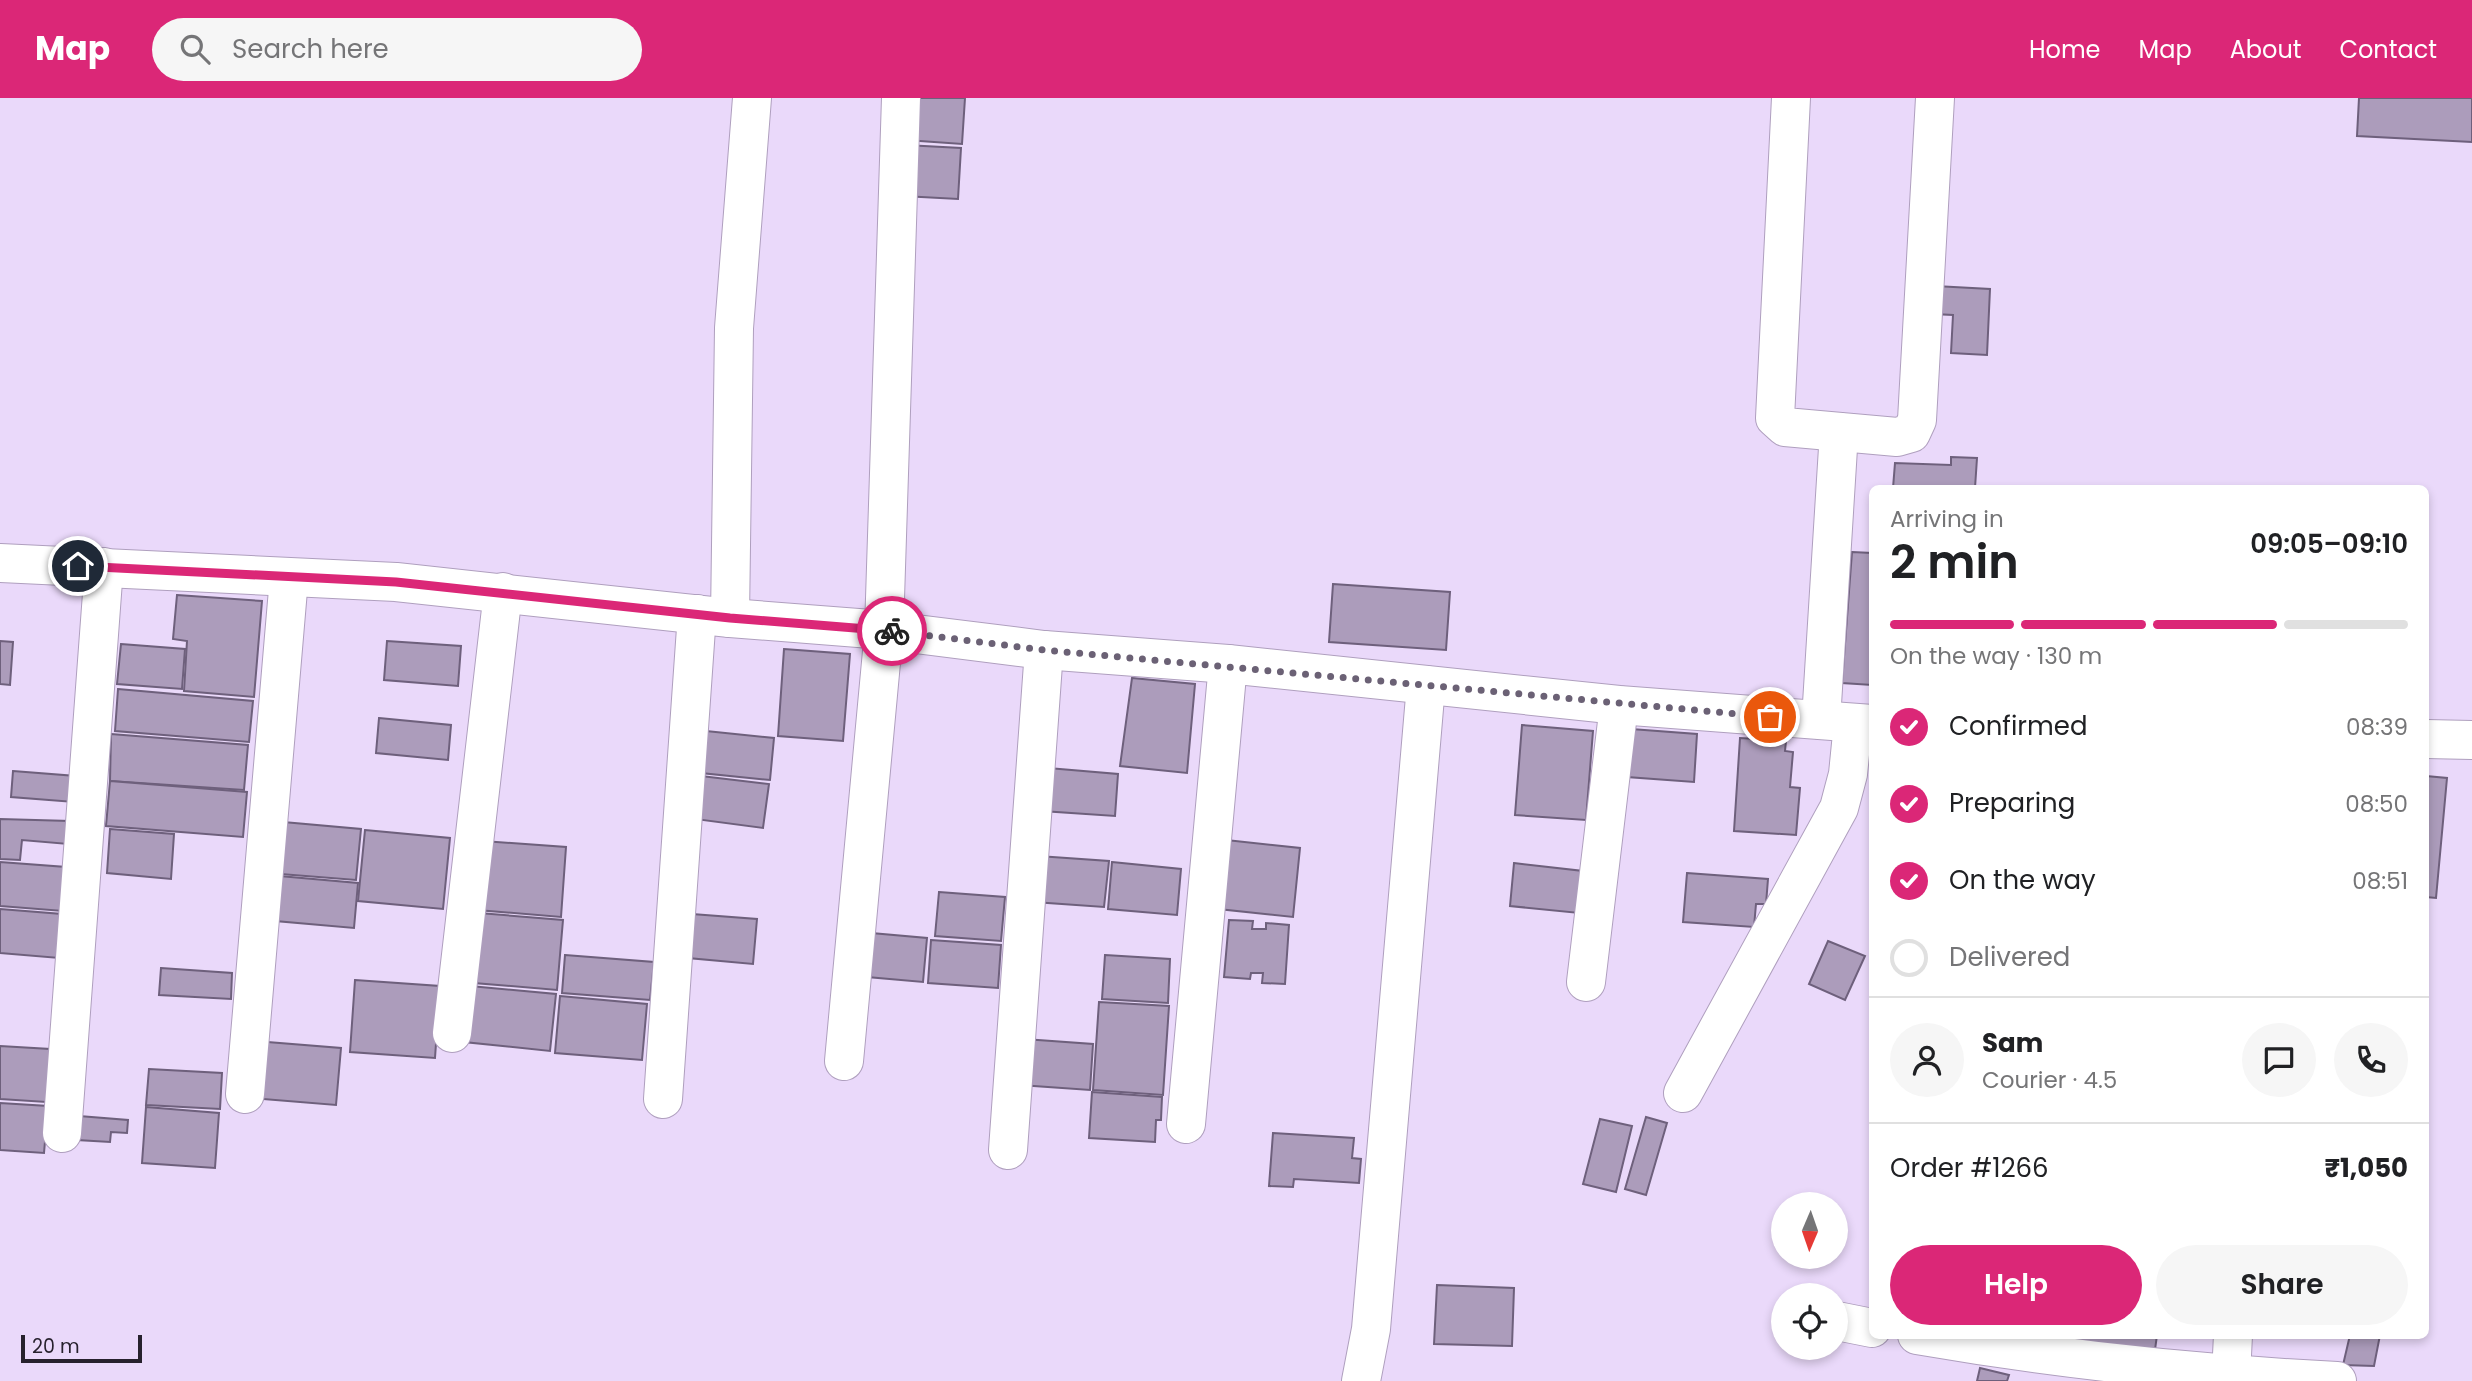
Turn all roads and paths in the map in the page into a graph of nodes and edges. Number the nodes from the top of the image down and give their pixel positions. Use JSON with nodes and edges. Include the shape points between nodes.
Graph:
{"nodes":[{"id":1,"x":752,"y":98,"type":"edge"},
{"id":2,"x":901,"y":98,"type":"edge"},
{"id":3,"x":1791,"y":98,"type":"edge"},
{"id":4,"x":1935,"y":98,"type":"edge"},
{"id":5,"x":1839,"y":432,"type":"junction"},
{"id":6,"x":0,"y":563,"type":"edge"},
{"id":7,"x":104,"y":567,"type":"junction"},
{"id":8,"x":289,"y":578,"type":"junction"},
{"id":9,"x":503,"y":592,"type":"junction"},
{"id":10,"x":713,"y":616,"type":"junction"},
{"id":11,"x":884,"y":630,"type":"junction"},
{"id":12,"x":1044,"y":650,"type":"junction"},
{"id":13,"x":1227,"y":664,"type":"junction"},
{"id":14,"x":1426,"y":685,"type":"junction"},
{"id":15,"x":1619,"y":705,"type":"junction"},
{"id":16,"x":1849,"y":723,"type":"edge"},
{"id":17,"x":2429,"y":739,"type":"edge"},
{"id":18,"x":2472,"y":740,"type":"edge"},
{"id":19,"x":1586,"y":982,"type":"dead end"},
{"id":20,"x":452,"y":1033,"type":"dead end"},
{"id":21,"x":844,"y":1061,"type":"dead end"},
{"id":22,"x":1683,"y":1093,"type":"dead end"},
{"id":23,"x":245,"y":1094,"type":"dead end"},
{"id":24,"x":663,"y":1099,"type":"dead end"},
{"id":25,"x":1186,"y":1124,"type":"dead end"},
{"id":26,"x":62,"y":1133,"type":"dead end"},
{"id":27,"x":1008,"y":1150,"type":"dead end"},
{"id":28,"x":1939,"y":1339,"type":"edge"},
{"id":29,"x":2233,"y":1339,"type":"edge"},
{"id":30,"x":2231,"y":1376,"type":"junction"},
{"id":31,"x":1361,"y":1381,"type":"edge"},
{"id":32,"x":2337,"y":1381,"type":"edge"}],
"edges":[{"from":1,"to":10,"type":"street"},
{"from":2,"to":11,"type":"street"},
{"from":3,"to":5,"type":"street","via":[[1775,418],[1785,427]]},
{"from":4,"to":5,"type":"street","via":[[1917,420],[1911,433],[1897,437]]},
{"from":5,"to":16,"type":"street"},
{"from":6,"to":7,"type":"street"},
{"from":7,"to":8,"type":"street"},
{"from":7,"to":26,"type":"street"},
{"from":8,"to":9,"type":"street"},
{"from":8,"to":23,"type":"street"},
{"from":9,"to":10,"type":"street"},
{"from":9,"to":20,"type":"street"},
{"from":10,"to":11,"type":"street"},
{"from":10,"to":24,"type":"street"},
{"from":11,"to":12,"type":"street"},
{"from":11,"to":21,"type":"street"},
{"from":12,"to":13,"type":"street"},
{"from":12,"to":27,"type":"street"},
{"from":13,"to":14,"type":"street"},
{"from":13,"to":25,"type":"street"},
{"from":14,"to":15,"type":"street"},
{"from":14,"to":31,"type":"street","via":[[1371,1329]]},
{"from":15,"to":16,"type":"street"},
{"from":15,"to":19,"type":"street"},
{"from":16,"to":22,"type":"street","via":[[1849,774],[1839,808]]},
{"from":17,"to":18,"type":"street"},
{"from":28,"to":30,"type":"street"},
{"from":29,"to":30,"type":"street"},
{"from":30,"to":32,"type":"street"}]}
